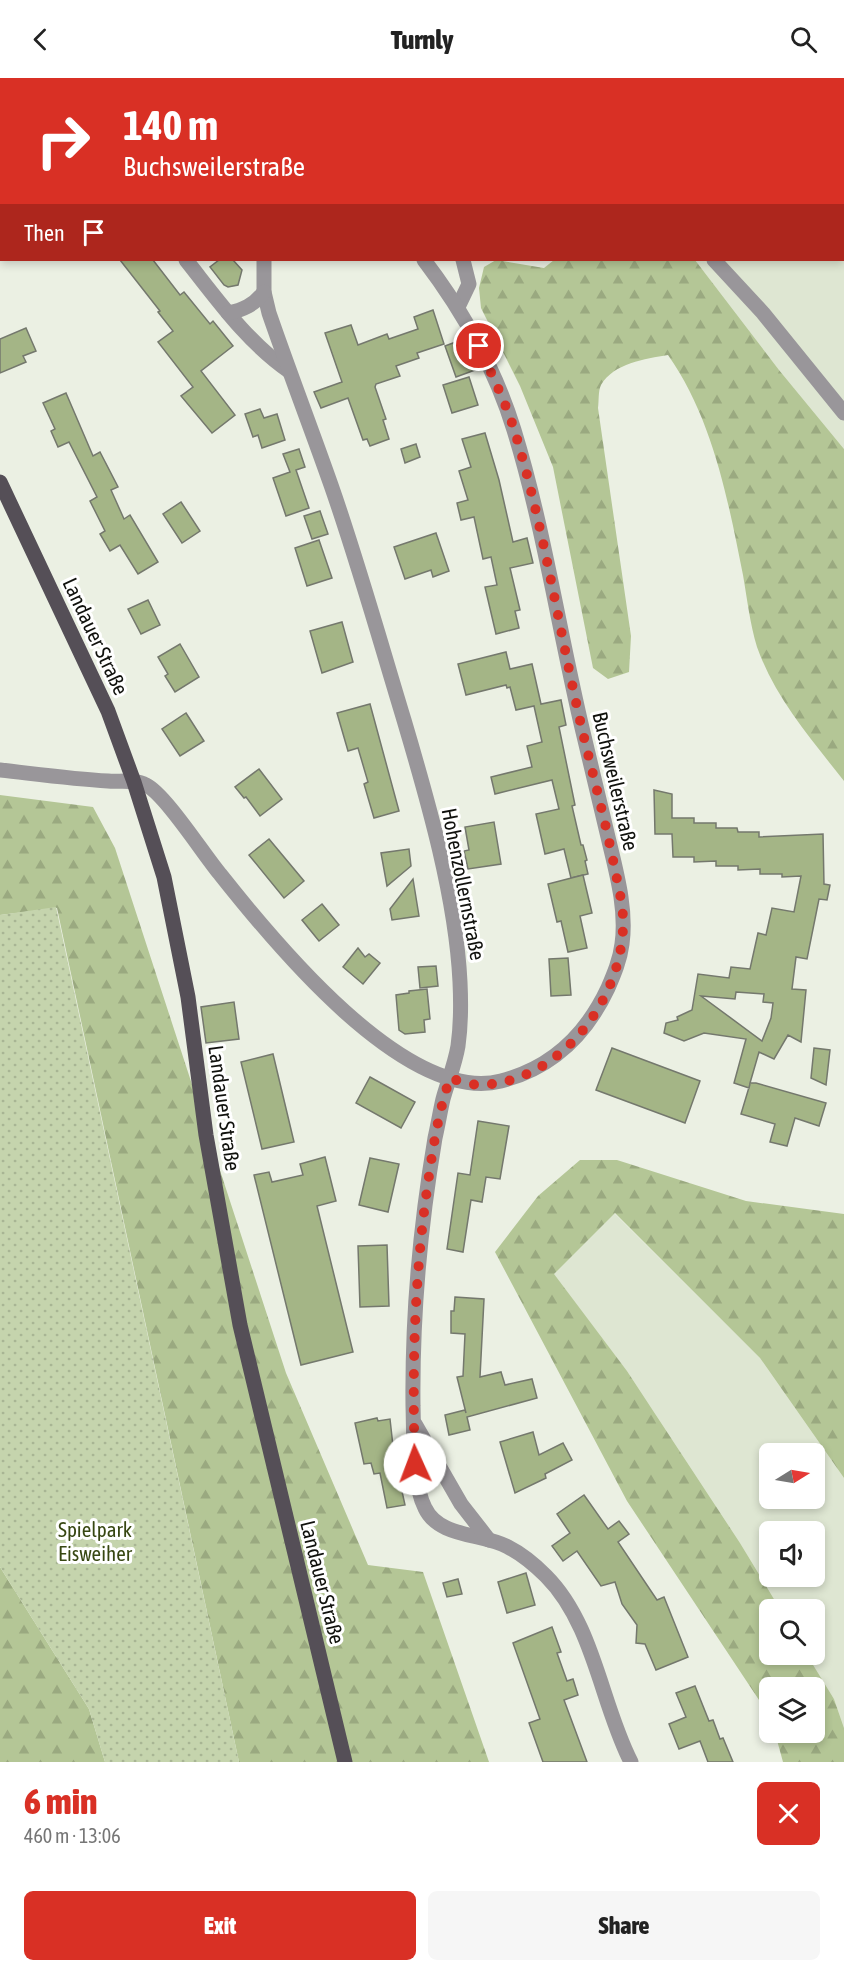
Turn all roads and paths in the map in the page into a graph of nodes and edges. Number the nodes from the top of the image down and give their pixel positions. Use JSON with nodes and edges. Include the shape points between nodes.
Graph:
{"nodes":[{"id":1,"x":187,"y":261,"type":"edge"},
{"id":2,"x":264,"y":261,"type":"edge"},
{"id":3,"x":424,"y":261,"type":"edge"},
{"id":4,"x":463,"y":261,"type":"edge"},
{"id":5,"x":715,"y":261,"type":"edge"},
{"id":6,"x":264,"y":292,"type":"junction"},
{"id":7,"x":458,"y":308,"type":"junction"},
{"id":8,"x":228,"y":313,"type":"junction"},
{"id":9,"x":289,"y":372,"type":"junction"},
{"id":10,"x":844,"y":413,"type":"edge"},
{"id":11,"x":0,"y":482,"type":"edge"},
{"id":12,"x":0,"y":770,"type":"edge"},
{"id":13,"x":134,"y":782,"type":"junction"},
{"id":14,"x":450,"y":1078,"type":"junction"},
{"id":15,"x":414,"y":1422,"type":"junction"},
{"id":16,"x":489,"y":1540,"type":"junction"},
{"id":17,"x":345,"y":1762,"type":"edge"},
{"id":18,"x":631,"y":1762,"type":"edge"}],
"edges":[{"from":1,"to":8,"type":"street","name":"Hohenzollernstraße"},
{"from":2,"to":6,"type":"street","name":"Hohenzollernstraße"},
{"from":3,"to":7,"type":"street","name":"Buchsweilerstraße"},
{"from":4,"to":7,"type":"street","via":[[469,284]]},
{"from":5,"to":10,"type":"street","via":[[764,313]]},
{"from":6,"to":8,"type":"street","via":[[258,301]]},
{"from":6,"to":9,"type":"street","name":"Hohenzollernstraße"},
{"from":7,"to":14,"type":"street","name":"Buchsweilerstraße","via":[[492,375],[516,437],[612,855],[623,925],[617,966],[603,999],[590,1022],[563,1052],[531,1071],[497,1082],[480,1085]]},
{"from":8,"to":9,"type":"street","name":"Hohenzollernstraße"},
{"from":9,"to":14,"type":"street","name":"Hohenzollernstraße","via":[[364,587],[433,825],[454,929],[460,982],[458,1047]]},
{"from":11,"to":13,"type":"main road","name":"Landauer Straße","via":[[108,711]]},
{"from":12,"to":13,"type":"street"},
{"from":13,"to":14,"type":"street","name":"Buchsweilerstraße","via":[[145,784],[165,803],[227,884],[327,997],[370,1034],[426,1069]]},
{"from":13,"to":17,"type":"main road","name":"Landauer Straße","via":[[165,877],[177,937],[206,1135],[240,1325]]},
{"from":14,"to":15,"type":"street","name":"Hohenzollernstraße","via":[[439,1115],[420,1245],[414,1318]]},
{"from":15,"to":16,"type":"street","name":"Hohenzollernstraße","via":[[461,1504]]},
{"from":15,"to":16,"type":"street","name":"Hohenzollernstraße","via":[[415,1464],[430,1517],[458,1533]]},
{"from":16,"to":18,"type":"street","name":"Hohenzollernstraße","via":[[506,1545],[530,1561],[555,1585],[590,1654]]}]}
